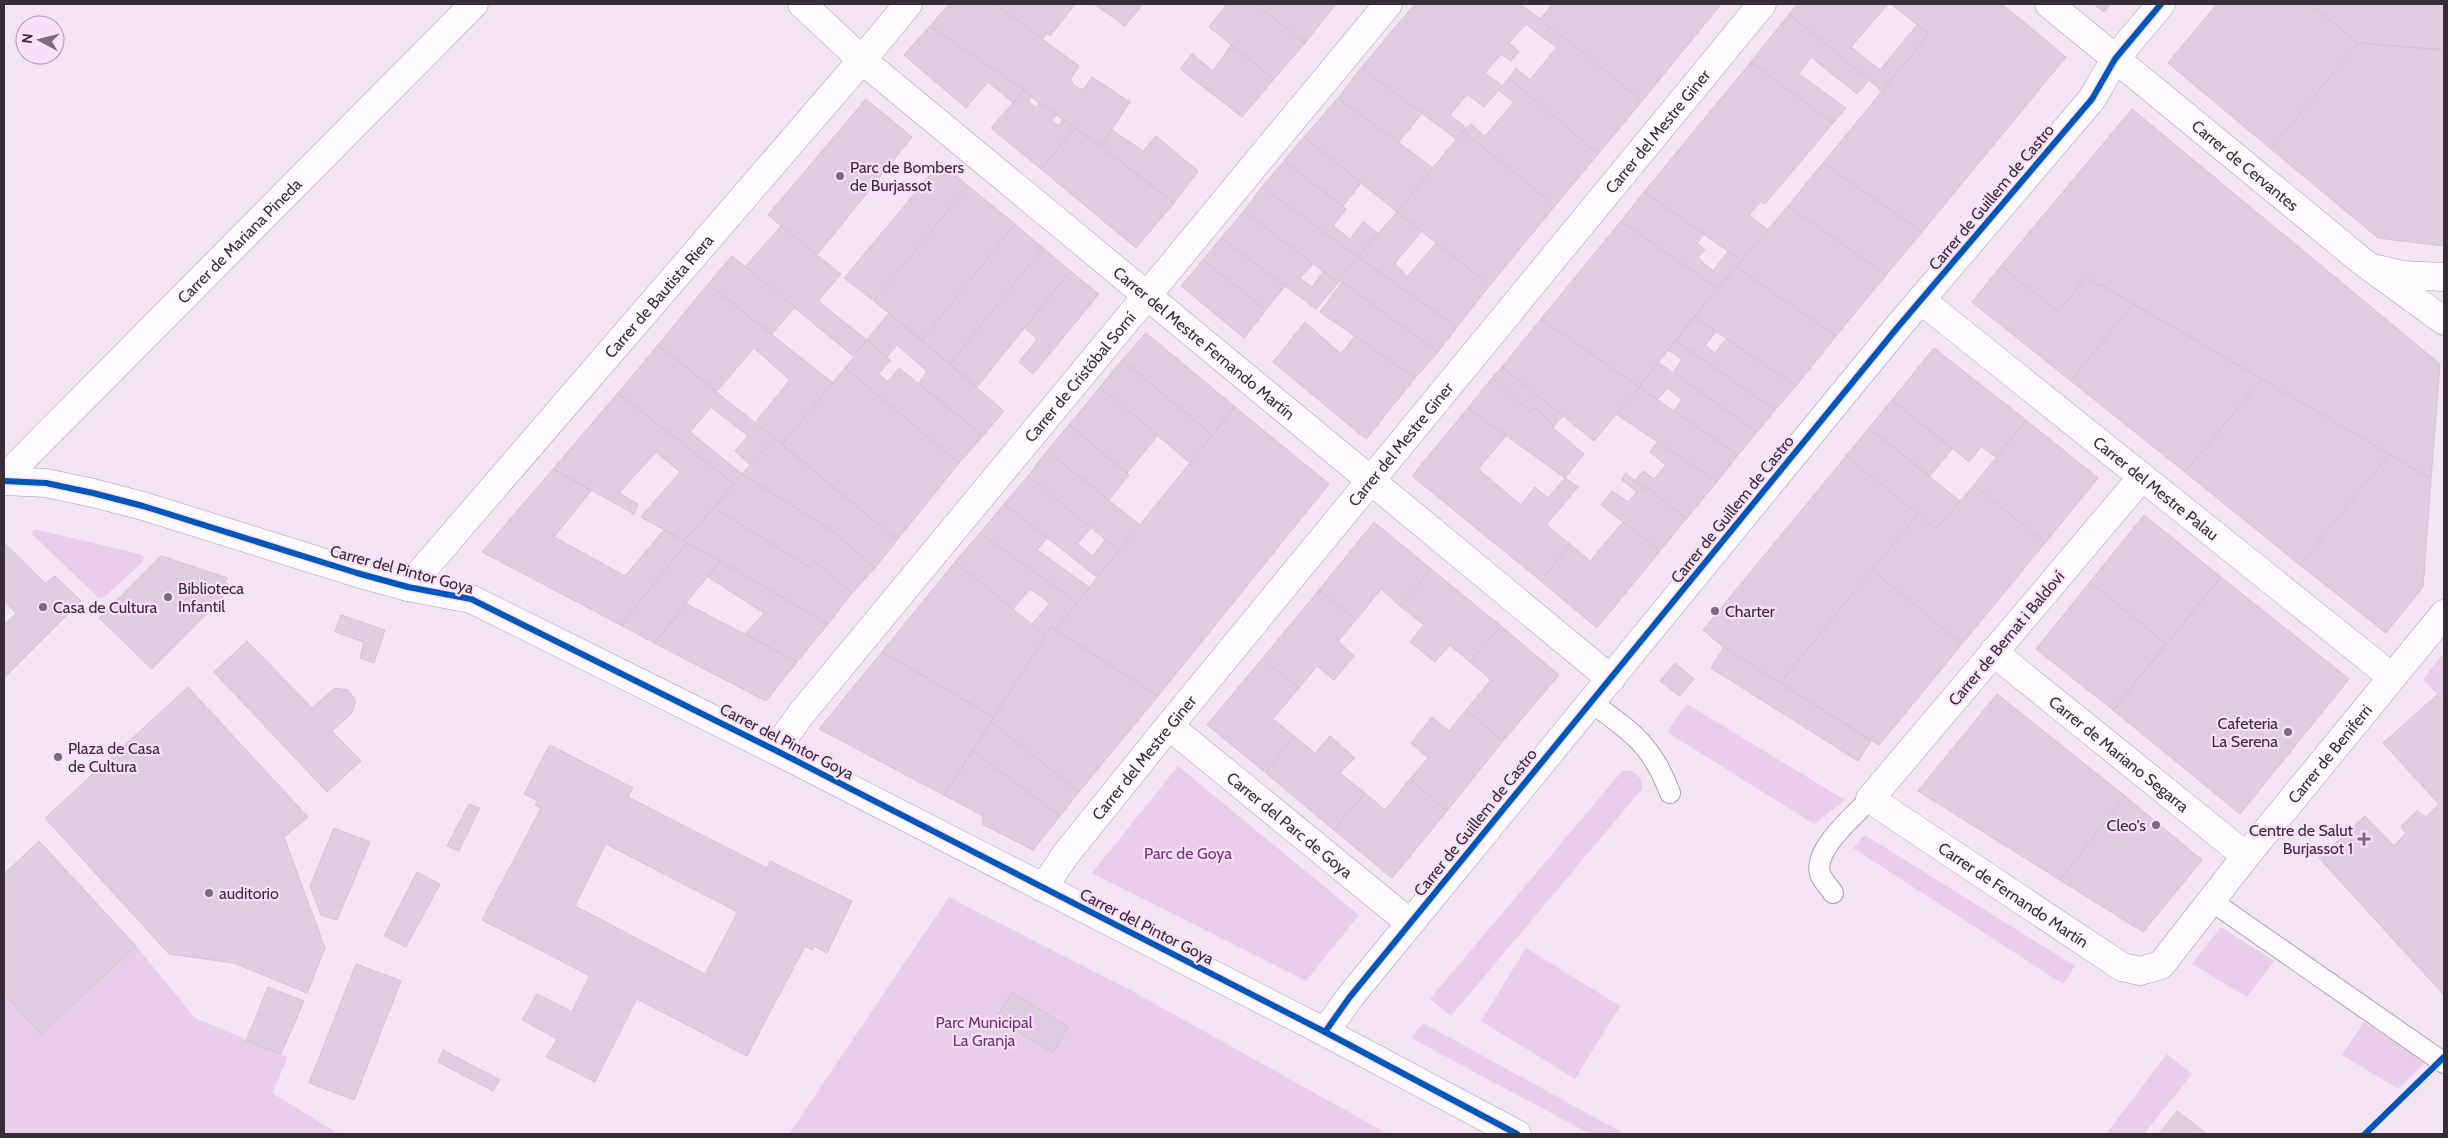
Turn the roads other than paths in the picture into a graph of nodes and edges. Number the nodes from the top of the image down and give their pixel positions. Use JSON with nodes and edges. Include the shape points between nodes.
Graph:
{"nodes":[{"id":1,"x":474,"y":4,"type":"edge"},
{"id":2,"x":802,"y":4,"type":"edge"},
{"id":3,"x":908,"y":4,"type":"edge"},
{"id":4,"x":1388,"y":4,"type":"edge"},
{"id":5,"x":1762,"y":4,"type":"edge"},
{"id":6,"x":2049,"y":4,"type":"edge"},
{"id":7,"x":2161,"y":4,"type":"edge"},
{"id":8,"x":2115,"y":59,"type":"junction"},
{"id":9,"x":862,"y":60,"type":"junction"},
{"id":10,"x":2363,"y":262,"type":"junction"},
{"id":11,"x":2444,"y":277,"type":"edge"},
{"id":12,"x":1145,"y":296,"type":"junction"},
{"id":13,"x":1921,"y":300,"type":"junction"},
{"id":14,"x":2444,"y":321,"type":"edge"},
{"id":15,"x":2142,"y":477,"type":"junction"},
{"id":16,"x":4,"y":479,"type":"edge"},
{"id":17,"x":1371,"y":479,"type":"junction"},
{"id":18,"x":408,"y":587,"type":"junction"},
{"id":19,"x":2444,"y":614,"type":"edge"},
{"id":20,"x":1993,"y":652,"type":"junction"},
{"id":21,"x":2392,"y":677,"type":"junction"},
{"id":22,"x":1610,"y":679,"type":"junction"},
{"id":23,"x":1592,"y":703,"type":"junction"},
{"id":24,"x":1170,"y":726,"type":"junction"},
{"id":25,"x":775,"y":750,"type":"junction"},
{"id":26,"x":1670,"y":793,"type":"dead end"},
{"id":27,"x":1870,"y":799,"type":"junction"},
{"id":28,"x":2246,"y":856,"type":"junction"},
{"id":29,"x":1043,"y":888,"type":"junction"},
{"id":30,"x":1833,"y":893,"type":"dead end"},
{"id":31,"x":2210,"y":900,"type":"junction"},
{"id":32,"x":1410,"y":923,"type":"junction"},
{"id":33,"x":2161,"y":965,"type":"joint"},
{"id":34,"x":1325,"y":1032,"type":"junction"},
{"id":35,"x":2444,"y":1063,"type":"edge"},
{"id":36,"x":1517,"y":1134,"type":"edge"}],
"edges":[{"from":1,"to":16,"type":"street","name":"Carrer de Mariana Pineda"},
{"from":2,"to":9,"type":"street","name":"Carrer del Mestre Fernando Martín"},
{"from":3,"to":9,"type":"street","name":"Carrer de Bautista Riera"},
{"from":4,"to":12,"type":"street","name":"Carrer de Cristóbal Sorní"},
{"from":5,"to":17,"type":"street","name":"Carrer del Mestre Giner"},
{"from":6,"to":8,"type":"street","name":"Carrer de Cervantes"},
{"from":7,"to":8,"type":"street","name":"Carrer de Guillem de Castro"},
{"from":8,"to":10,"type":"street","name":"Carrer de Cervantes"},
{"from":8,"to":13,"type":"street","name":"Carrer de Guillem de Castro","via":[[2092,99]]},
{"from":9,"to":12,"type":"street","name":"Carrer del Mestre Fernando Martín"},
{"from":9,"to":18,"type":"street","name":"Carrer de Bautista Riera"},
{"from":10,"to":11,"type":"street","via":[[2403,275]]},
{"from":10,"to":14,"type":"street","name":"Carrer de Cervantes"},
{"from":12,"to":17,"type":"street","name":"Carrer del Mestre Fernando Martín"},
{"from":12,"to":25,"type":"street","name":"Carrer de Cristóbal Sorní"},
{"from":13,"to":15,"type":"street","name":"Carrer del Mestre Palau"},
{"from":13,"to":22,"type":"street","name":"Carrer de Guillem de Castro"},
{"from":15,"to":20,"type":"street","name":"Carrer de Bernat i Baldoví"},
{"from":15,"to":21,"type":"street","name":"Carrer del Mestre Palau"},
{"from":16,"to":18,"type":"street","name":"Carrer del Pintor Goya","via":[[46,483],[143,506]]},
{"from":17,"to":22,"type":"street","name":"Carrer del Mestre Fernando Martín"},
{"from":17,"to":24,"type":"street","name":"Carrer del Mestre Giner"},
{"from":18,"to":25,"type":"street","name":"Carrer del Pintor Goya","via":[[471,599]]},
{"from":19,"to":21,"type":"street","name":"Carrer de Beniferri"},
{"from":20,"to":27,"type":"street","name":"Carrer de Bernat i Baldoví"},
{"from":20,"to":28,"type":"street","name":"Carrer de Mariano Segarra"},
{"from":21,"to":28,"type":"street","name":"Carrer de Beniferri"},
{"from":22,"to":23,"type":"street","name":"Carrer de Guillem de Castro"},
{"from":23,"to":26,"type":"lane","via":[[1637,736],[1650,750],[1662,768]]},
{"from":23,"to":32,"type":"street","name":"Carrer de Guillem de Castro"},
{"from":24,"to":29,"type":"street","name":"Carrer del Mestre Giner","via":[[1066,854]]},
{"from":24,"to":32,"type":"street","name":"Carrer del Parc de Goya"},
{"from":25,"to":29,"type":"street","name":"Carrer del Pintor Goya"},
{"from":27,"to":30,"type":"lane","via":[[1822,854],[1821,876]]},
{"from":27,"to":33,"type":"street","name":"Carrer de Fernando Martín","via":[[2122,967],[2140,972]]},
{"from":28,"to":31,"type":"street","name":"Carrer de Beniferri"},
{"from":29,"to":34,"type":"street","name":"Carrer del Pintor Goya"},
{"from":31,"to":33,"type":"street","name":"Carrer de Beniferri"},
{"from":31,"to":35,"type":"lane"},
{"from":32,"to":34,"type":"street","name":"Carrer de Guillem de Castro"},
{"from":34,"to":36,"type":"street","name":"Carrer del Pintor Goya"}]}
